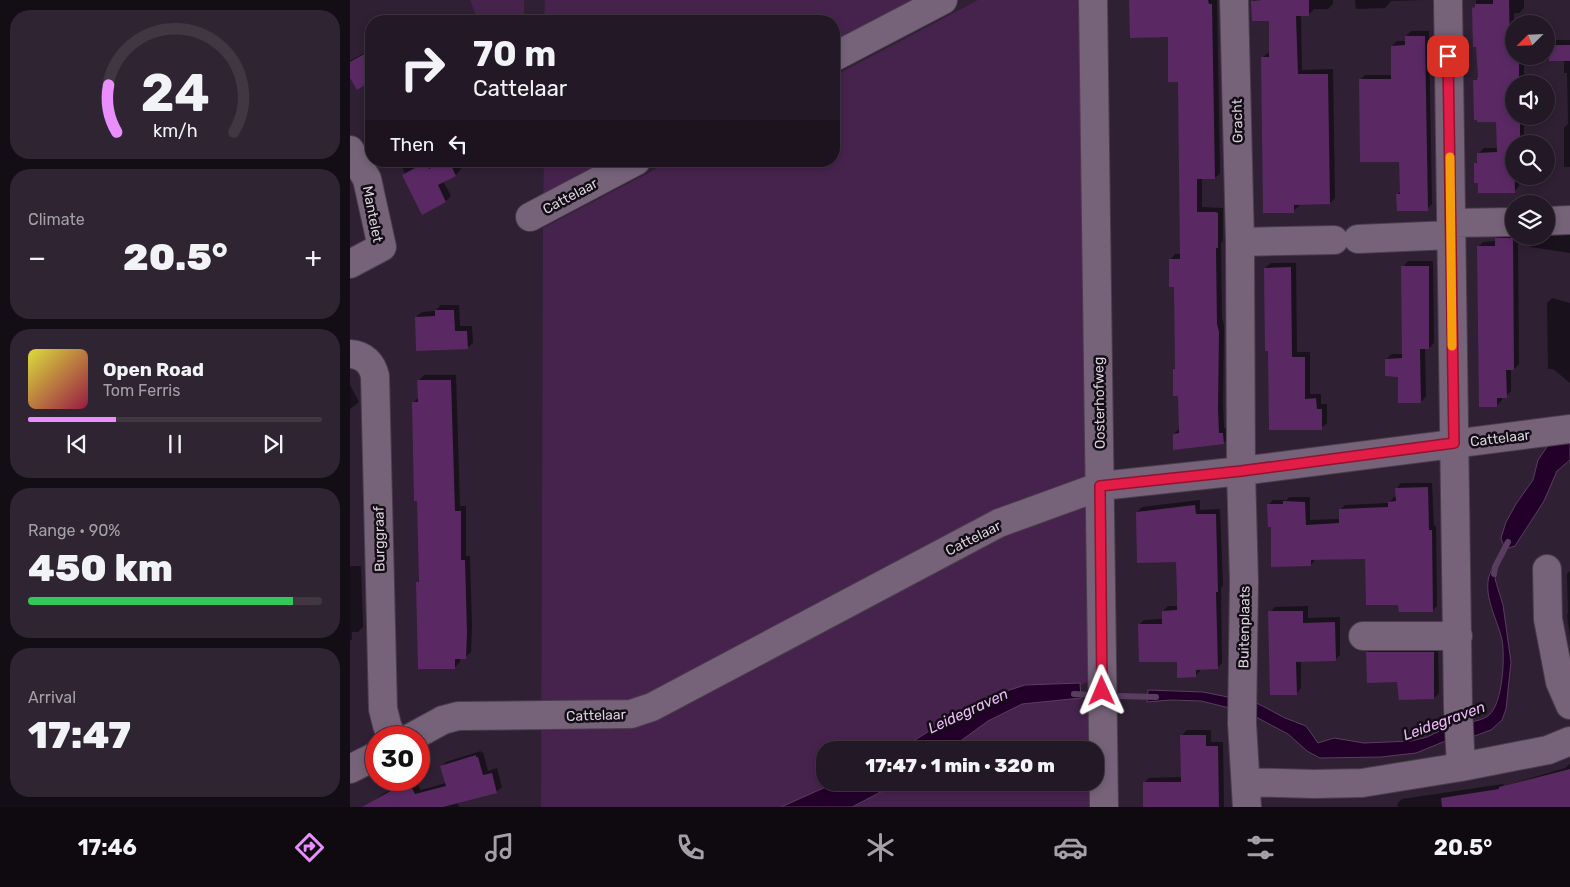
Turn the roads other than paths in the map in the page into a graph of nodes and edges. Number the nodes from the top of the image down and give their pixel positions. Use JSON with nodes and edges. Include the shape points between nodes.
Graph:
{"nodes":[{"id":1,"x":943,"y":0,"type":"edge"},
{"id":2,"x":1093,"y":0,"type":"edge"},
{"id":3,"x":1234,"y":0,"type":"edge"},
{"id":4,"x":1448,"y":0,"type":"edge"},
{"id":5,"x":840,"y":54,"type":"edge"},
{"id":6,"x":350,"y":150,"type":"edge"},
{"id":7,"x":625,"y":167,"type":"edge"},
{"id":8,"x":530,"y":217,"type":"dead end"},
{"id":9,"x":1570,"y":220,"type":"edge"},
{"id":10,"x":1555,"y":221,"type":"edge"},
{"id":11,"x":1505,"y":223,"type":"edge"},
{"id":12,"x":1451,"y":229,"type":"junction"},
{"id":13,"x":1240,"y":242,"type":"junction"},
{"id":14,"x":350,"y":264,"type":"edge"},
{"id":15,"x":350,"y":354,"type":"edge"},
{"id":16,"x":1560,"y":430,"type":"edge"},
{"id":17,"x":1454,"y":443,"type":"junction"},
{"id":18,"x":1241,"y":471,"type":"junction"},
{"id":19,"x":1100,"y":486,"type":"junction"},
{"id":20,"x":1547,"y":569,"type":"dead end"},
{"id":21,"x":1362,"y":636,"type":"dead end"},
{"id":22,"x":1458,"y":636,"type":"junction"},
{"id":23,"x":1570,"y":705,"type":"edge"},
{"id":24,"x":387,"y":726,"type":"edge"},
{"id":25,"x":430,"y":727,"type":"edge"},
{"id":26,"x":1570,"y":741,"type":"edge"},
{"id":27,"x":1460,"y":755,"type":"junction"},
{"id":28,"x":365,"y":762,"type":"edge"},
{"id":29,"x":350,"y":770,"type":"edge"},
{"id":30,"x":1247,"y":795,"type":"edge"},
{"id":31,"x":1104,"y":807,"type":"edge"}],
"edges":[{"from":1,"to":5,"type":"street"},
{"from":2,"to":19,"type":"street","name":"Oosterhofweg"},
{"from":3,"to":13,"type":"street","name":"Gracht"},
{"from":4,"to":12,"type":"street"},
{"from":6,"to":14,"type":"street","name":"Mantelet","via":[[367,179],[382,247]]},
{"from":7,"to":8,"type":"street","name":"Cattelaar"},
{"from":9,"to":10,"type":"street"},
{"from":11,"to":12,"type":"street"},
{"from":12,"to":13,"type":"street","via":[[1346,240]]},
{"from":12,"to":17,"type":"street"},
{"from":13,"to":18,"type":"street","name":"Gracht"},
{"from":15,"to":24,"type":"street","name":"Burggraaf","via":[[359,355],[369,362],[375,376],[383,709]]},
{"from":16,"to":17,"type":"street","name":"Cattelaar"},
{"from":17,"to":18,"type":"street","name":"Cattelaar"},
{"from":17,"to":22,"type":"street"},
{"from":18,"to":19,"type":"street","name":"Cattelaar"},
{"from":18,"to":30,"type":"street","name":"Buitenplaats","via":[[1244,581],[1242,723]]},
{"from":19,"to":25,"type":"street","name":"Cattelaar","via":[[999,523],[652,708],[631,714],[458,716]]},
{"from":19,"to":31,"type":"street","name":"Oosterhofweg"},
{"from":20,"to":23,"type":"street","via":[[1548,619],[1560,682]]},
{"from":21,"to":22,"type":"street"},
{"from":22,"to":27,"type":"street"},
{"from":26,"to":27,"type":"street","name":"Buitenplaats","via":[[1548,750]]},
{"from":27,"to":30,"type":"street","name":"Buitenplaats","via":[[1362,783],[1314,784]]},
{"from":28,"to":29,"type":"street"}]}
